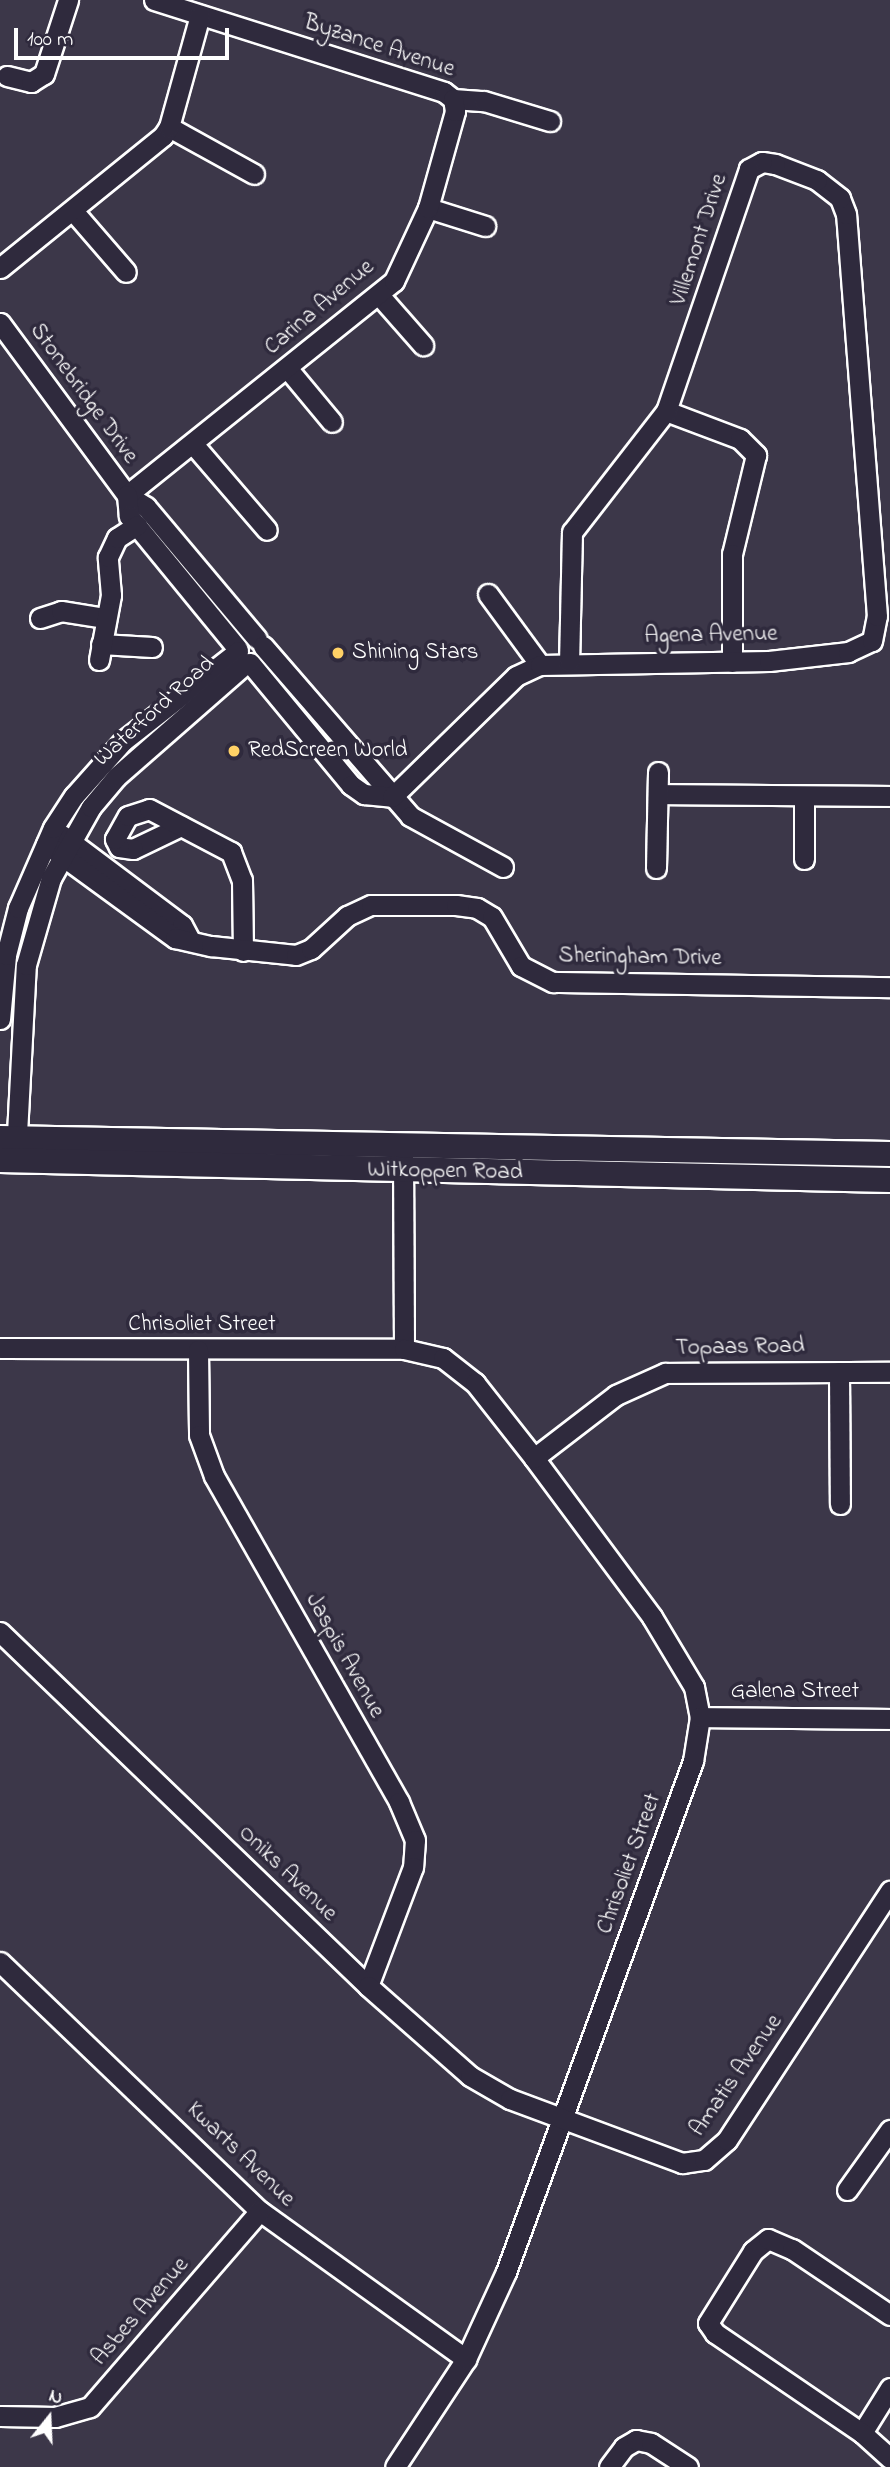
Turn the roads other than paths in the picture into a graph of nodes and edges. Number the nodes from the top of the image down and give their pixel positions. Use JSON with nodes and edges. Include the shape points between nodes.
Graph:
{"nodes":[{"id":1,"x":68,"y":0,"type":"edge"},
{"id":2,"x":154,"y":0,"type":"edge"},
{"id":3,"x":200,"y":15,"type":"junction"},
{"id":4,"x":7,"y":76,"type":"dead end"},
{"id":5,"x":453,"y":99,"type":"junction"},
{"id":6,"x":550,"y":121,"type":"dead end"},
{"id":7,"x":169,"y":127,"type":"junction"},
{"id":8,"x":254,"y":174,"type":"dead end"},
{"id":9,"x":428,"y":208,"type":"junction"},
{"id":10,"x":74,"y":212,"type":"junction"},
{"id":11,"x":485,"y":226,"type":"dead end"},
{"id":12,"x":0,"y":268,"type":"edge"},
{"id":13,"x":126,"y":272,"type":"dead end"},
{"id":14,"x":379,"y":295,"type":"junction"},
{"id":15,"x":0,"y":323,"type":"edge"},
{"id":16,"x":423,"y":345,"type":"dead end"},
{"id":17,"x":287,"y":368,"type":"junction"},
{"id":18,"x":666,"y":411,"type":"junction"},
{"id":19,"x":332,"y":422,"type":"dead end"},
{"id":20,"x":193,"y":444,"type":"junction"},
{"id":21,"x":127,"y":495,"type":"junction"},
{"id":22,"x":136,"y":525,"type":"junction"},
{"id":23,"x":267,"y":530,"type":"dead end"},
{"id":24,"x":198,"y":569,"type":"junction"},
{"id":25,"x":183,"y":581,"type":"junction"},
{"id":26,"x":488,"y":594,"type":"dead end"},
{"id":27,"x":40,"y":618,"type":"dead end"},
{"id":28,"x":105,"y":618,"type":"junction"},
{"id":29,"x":875,"y":634,"type":"joint"},
{"id":30,"x":260,"y":643,"type":"junction"},
{"id":31,"x":152,"y":647,"type":"dead end"},
{"id":32,"x":243,"y":656,"type":"junction"},
{"id":33,"x":569,"y":662,"type":"junction"},
{"id":34,"x":732,"y":662,"type":"junction"},
{"id":35,"x":540,"y":664,"type":"junction"},
{"id":36,"x":314,"y":706,"type":"junction"},
{"id":37,"x":297,"y":721,"type":"junction"},
{"id":38,"x":158,"y":724,"type":"junction"},
{"id":39,"x":658,"y":772,"type":"dead end"},
{"id":40,"x":658,"y":794,"type":"junction"},
{"id":41,"x":804,"y":796,"type":"junction"},
{"id":42,"x":890,"y":796,"type":"edge"},
{"id":43,"x":392,"y":797,"type":"junction"},
{"id":44,"x":181,"y":826,"type":"dead end"},
{"id":45,"x":50,"y":836,"type":"junction"},
{"id":46,"x":66,"y":848,"type":"junction"},
{"id":47,"x":804,"y":859,"type":"dead end"},
{"id":48,"x":503,"y":867,"type":"dead end"},
{"id":49,"x":656,"y":868,"type":"dead end"},
{"id":50,"x":243,"y":951,"type":"junction"},
{"id":51,"x":890,"y":987,"type":"edge"},
{"id":52,"x":0,"y":1019,"type":"edge"},
{"id":53,"x":8,"y":1149,"type":"edge"},
{"id":54,"x":890,"y":1154,"type":"edge"},
{"id":55,"x":403,"y":1159,"type":"junction"},
{"id":56,"x":890,"y":1180,"type":"edge"},
{"id":57,"x":0,"y":1348,"type":"edge"},
{"id":58,"x":404,"y":1349,"type":"junction"},
{"id":59,"x":198,"y":1350,"type":"junction"},
{"id":60,"x":839,"y":1372,"type":"junction"},
{"id":61,"x":890,"y":1372,"type":"edge"},
{"id":62,"x":534,"y":1458,"type":"junction"},
{"id":63,"x":840,"y":1504,"type":"dead end"},
{"id":64,"x":0,"y":1632,"type":"edge"},
{"id":65,"x":700,"y":1717,"type":"junction"},
{"id":66,"x":890,"y":1719,"type":"edge"},
{"id":67,"x":890,"y":1891,"type":"edge"},
{"id":68,"x":0,"y":1962,"type":"edge"},
{"id":69,"x":368,"y":1986,"type":"junction"},
{"id":70,"x":563,"y":2119,"type":"junction"},
{"id":71,"x":890,"y":2130,"type":"edge"},
{"id":72,"x":847,"y":2190,"type":"dead end"},
{"id":73,"x":260,"y":2211,"type":"junction"},
{"id":74,"x":890,"y":2315,"type":"edge"},
{"id":75,"x":466,"y":2359,"type":"junction"},
{"id":76,"x":890,"y":2388,"type":"edge"},
{"id":77,"x":0,"y":2416,"type":"edge"},
{"id":78,"x":862,"y":2433,"type":"junction"},
{"id":79,"x":890,"y":2458,"type":"edge"},
{"id":80,"x":396,"y":2467,"type":"edge"},
{"id":81,"x":609,"y":2467,"type":"edge"},
{"id":82,"x":688,"y":2467,"type":"edge"}],
"edges":[{"from":1,"to":4,"type":"street","via":[[44,74],[31,82]]},
{"from":2,"to":3,"type":"street","name":"Byzance Avenue"},
{"from":3,"to":5,"type":"street","name":"Byzance Avenue","via":[[444,92]]},
{"from":3,"to":7,"type":"street"},
{"from":5,"to":6,"type":"street","name":"Byzance Avenue","via":[[484,101]]},
{"from":5,"to":9,"type":"street","name":"Carina Avenue","via":[[455,111]]},
{"from":7,"to":8,"type":"street"},
{"from":7,"to":10,"type":"street","via":[[154,146]]},
{"from":9,"to":11,"type":"street"},
{"from":9,"to":14,"type":"street","name":"Carina Avenue","via":[[408,259]]},
{"from":10,"to":12,"type":"street"},
{"from":10,"to":13,"type":"street"},
{"from":14,"to":16,"type":"street"},
{"from":14,"to":17,"type":"street","name":"Carina Avenue"},
{"from":15,"to":21,"type":"street","name":"Stonebridge Drive"},
{"from":17,"to":19,"type":"street"},
{"from":17,"to":20,"type":"street","name":"Carina Avenue"},
{"from":18,"to":29,"type":"street","name":"Villemont Drive","via":[[750,169],[762,162],[775,164],[832,190],[844,204],[848,230]]},
{"from":18,"to":33,"type":"street","name":"Villemont Drive","via":[[572,532]]},
{"from":18,"to":34,"type":"street","via":[[740,439],[757,455],[732,554]]},
{"from":20,"to":21,"type":"street","name":"Carina Avenue"},
{"from":20,"to":23,"type":"street"},
{"from":21,"to":22,"type":"street","name":"Stonebridge Drive"},
{"from":21,"to":24,"type":"street","name":"Stonebridge Drive","via":[[146,507]]},
{"from":22,"to":25,"type":"street","name":"Stonebridge Drive"},
{"from":22,"to":28,"type":"street","via":[[117,538],[110,550],[111,594]]},
{"from":24,"to":25,"type":"street"},
{"from":24,"to":30,"type":"street","name":"Stonebridge Drive"},
{"from":25,"to":32,"type":"street","name":"Stonebridge Drive"},
{"from":26,"to":35,"type":"street"},
{"from":27,"to":28,"type":"street","via":[[61,611]]},
{"from":28,"to":31,"type":"street","via":[[100,652]]},
{"from":29,"to":34,"type":"street","name":"Agena Avenue","via":[[864,647],[848,652]]},
{"from":30,"to":32,"type":"street","name":"Waterford Road","via":[[247,638]]},
{"from":30,"to":36,"type":"street","name":"Stonebridge Drive"},
{"from":32,"to":37,"type":"street","name":"Stonebridge Drive"},
{"from":32,"to":38,"type":"street","name":"Waterford Road"},
{"from":33,"to":34,"type":"street","name":"Agena Avenue"},
{"from":33,"to":35,"type":"street","name":"Agena Avenue"},
{"from":35,"to":43,"type":"street","name":"Agena Avenue","via":[[516,676]]},
{"from":36,"to":37,"type":"street"},
{"from":36,"to":43,"type":"street","name":"Stonebridge Drive"},
{"from":37,"to":43,"type":"street","name":"Stonebridge Drive","via":[[351,785],[364,794]]},
{"from":38,"to":45,"type":"street","name":"Waterford Road","via":[[98,766]]},
{"from":38,"to":46,"type":"street","name":"Waterford Road"},
{"from":39,"to":40,"type":"street"},
{"from":40,"to":41,"type":"street"},
{"from":40,"to":49,"type":"street"},
{"from":41,"to":42,"type":"street"},
{"from":41,"to":47,"type":"street"},
{"from":43,"to":48,"type":"street","name":"Stonebridge Drive","via":[[410,816]]},
{"from":44,"to":50,"type":"street","via":[[223,845],[237,860],[243,895]]},
{"from":45,"to":46,"type":"street","name":"Sheringham Drive"},
{"from":45,"to":52,"type":"street","name":"Waterford Road","via":[[10,936]]},
{"from":46,"to":50,"type":"street","name":"Sheringham Drive","via":[[175,939]]},
{"from":46,"to":53,"type":"street","name":"Waterford Road","via":[[39,908],[26,965]]},
{"from":50,"to":51,"type":"street","name":"Sheringham Drive","via":[[296,956],[311,949],[347,916],[371,905],[456,905],[477,908],[492,917],[521,966],[553,982]]},
{"from":53,"to":55,"type":"main road","name":"Witkoppen Road"},
{"from":54,"to":55,"type":"main road","name":"Witkoppen Road"},
{"from":55,"to":56,"type":"main road","name":"Witkoppen Road"},
{"from":55,"to":58,"type":"street"},
{"from":57,"to":59,"type":"street","name":"Chrisoliet Street"},
{"from":58,"to":59,"type":"street","name":"Chrisoliet Street"},
{"from":58,"to":62,"type":"street","name":"Chrisoliet Street","via":[[431,1353],[456,1364]]},
{"from":59,"to":69,"type":"street","name":"Jaspis Avenue","via":[[199,1435],[214,1476],[399,1802],[415,1840],[410,1877]]},
{"from":60,"to":61,"type":"street","name":"Topaas Road"},
{"from":60,"to":62,"type":"street","name":"Topaas Road","via":[[704,1370],[653,1376],[616,1395]]},
{"from":60,"to":63,"type":"street"},
{"from":62,"to":65,"type":"street","name":"Chrisoliet Street","via":[[680,1658],[694,1687]]},
{"from":64,"to":69,"type":"street","name":"Oniks Avenue"},
{"from":65,"to":66,"type":"street","name":"Galena Street"},
{"from":65,"to":70,"type":"street","name":"Chrisoliet Street","via":[[693,1761]]},
{"from":67,"to":70,"type":"street","name":"Amatis Avenue","via":[[732,2133],[712,2156],[697,2163],[681,2163]]},
{"from":68,"to":73,"type":"street","name":"Kwarts Avenue"},
{"from":69,"to":70,"type":"street","name":"Oniks Avenue","via":[[479,2082]]},
{"from":70,"to":75,"type":"street","name":"Chrisoliet Street","via":[[500,2285]]},
{"from":71,"to":72,"type":"street"},
{"from":73,"to":75,"type":"street","name":"Kwarts Avenue"},
{"from":73,"to":77,"type":"street","name":"Asbes Avenue","via":[[90,2407],[55,2417]]},
{"from":74,"to":78,"type":"street","via":[[792,2249],[768,2239],[754,2251],[708,2323],[715,2333]]},
{"from":75,"to":80,"type":"street","name":"Chrisoliet Street"},
{"from":76,"to":78,"type":"street"},
{"from":78,"to":79,"type":"street"},
{"from":81,"to":82,"type":"street","via":[[624,2447],[636,2440],[651,2443]]}]}
